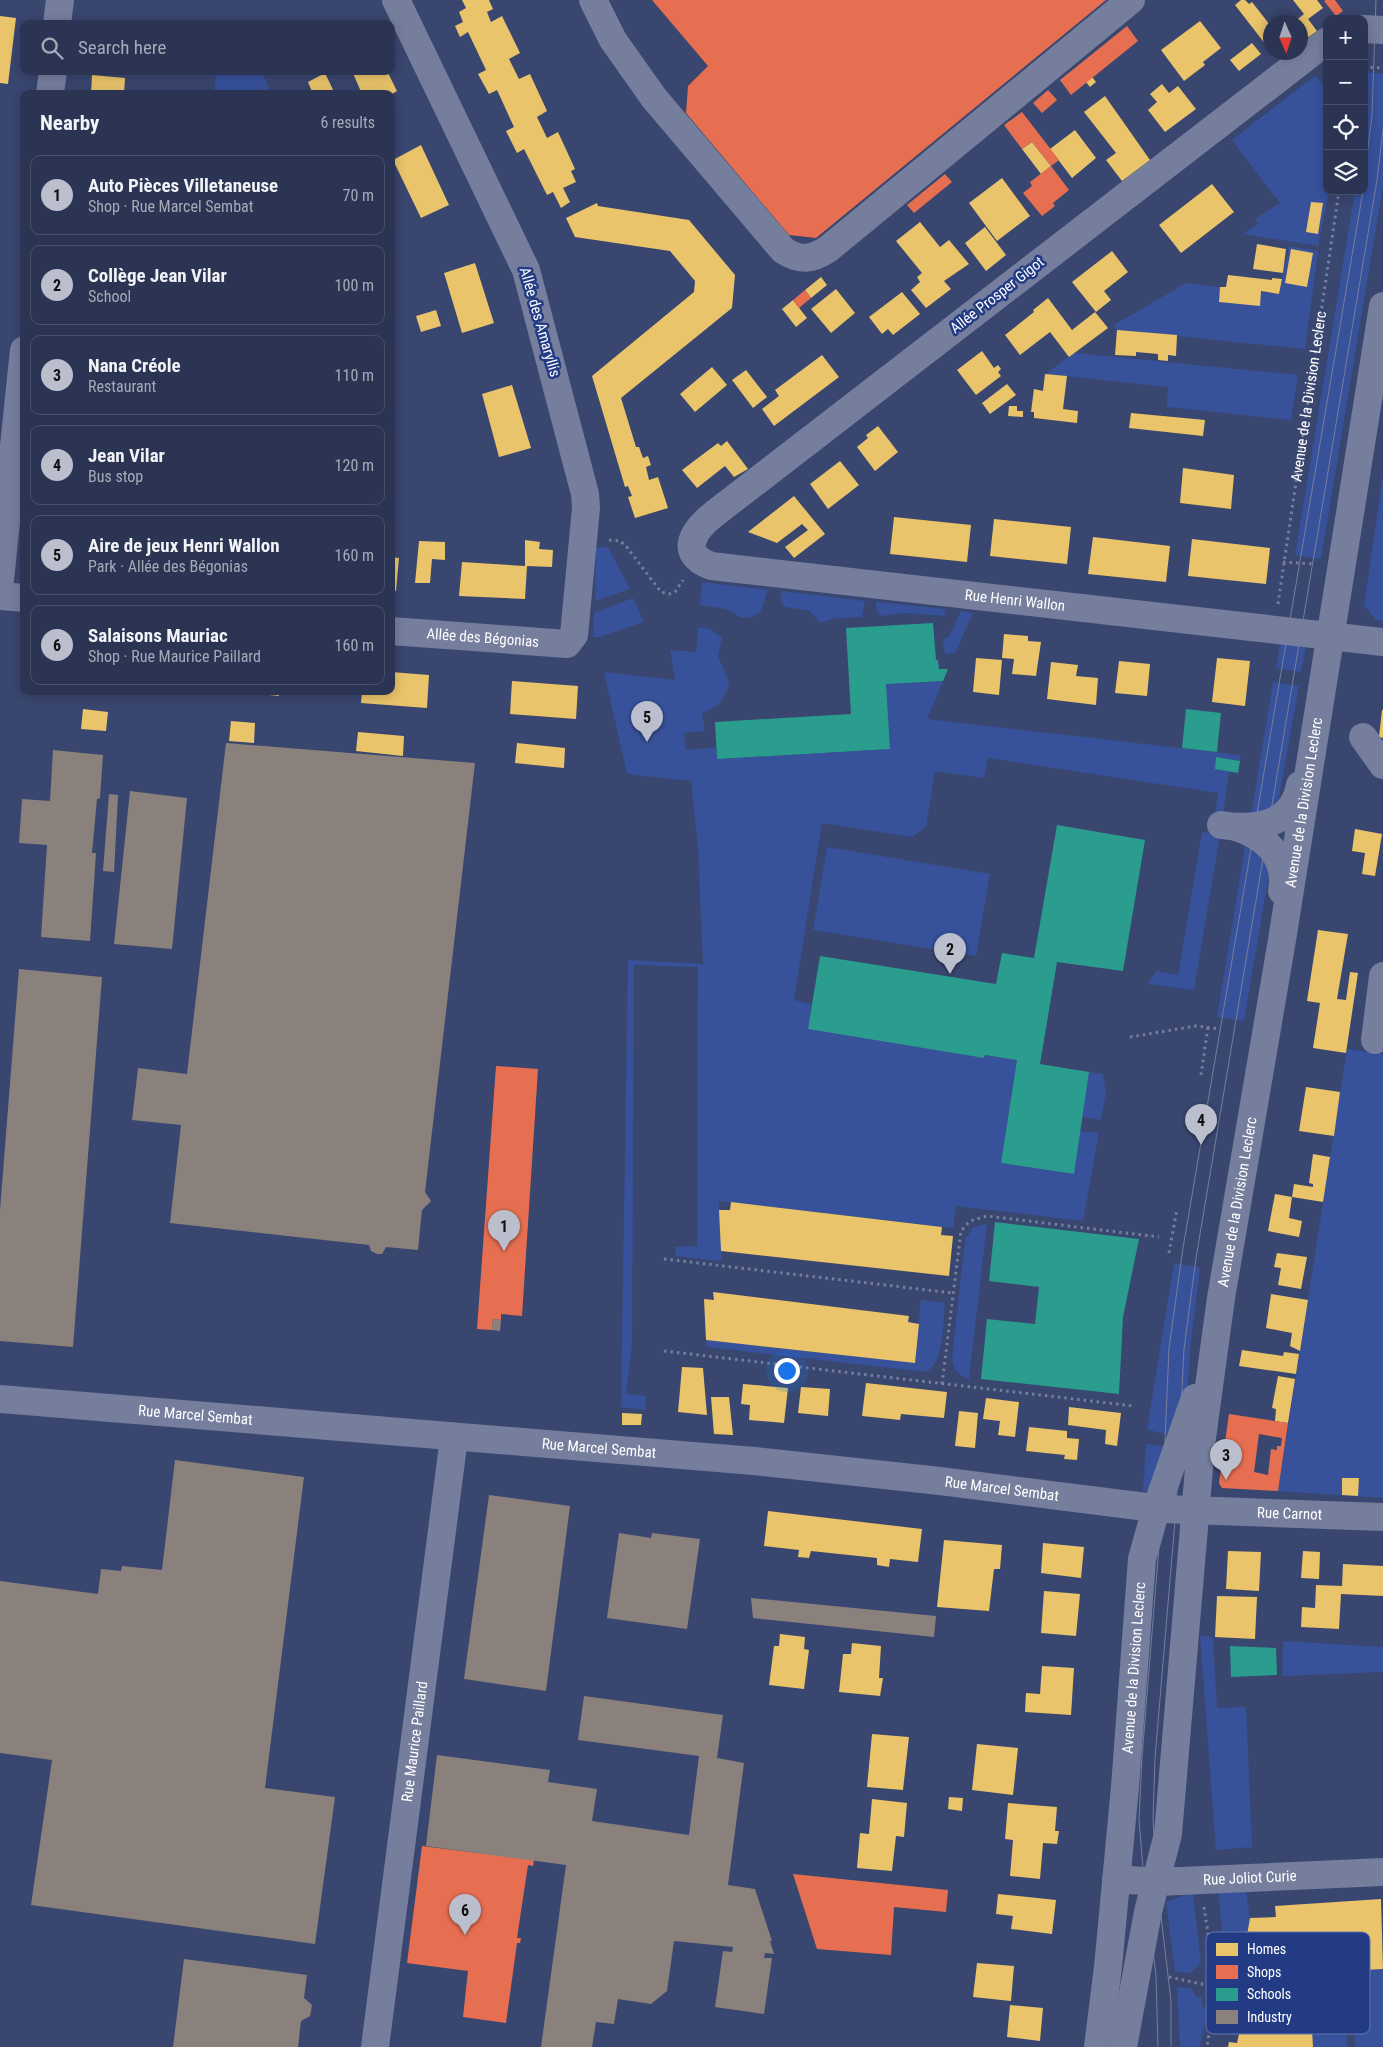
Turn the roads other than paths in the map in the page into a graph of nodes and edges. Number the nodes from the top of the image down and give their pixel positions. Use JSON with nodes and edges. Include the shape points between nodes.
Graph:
{"nodes":[{"id":1,"x":60,"y":0,"type":"edge"},
{"id":2,"x":396,"y":0,"type":"edge"},
{"id":3,"x":593,"y":0,"type":"edge"},
{"id":4,"x":1131,"y":0,"type":"edge"},
{"id":5,"x":58,"y":20,"type":"edge"},
{"id":6,"x":1368,"y":28,"type":"edge"},
{"id":7,"x":1383,"y":30,"type":"edge"},
{"id":8,"x":1323,"y":44,"type":"edge"},
{"id":9,"x":52,"y":75,"type":"edge"},
{"id":10,"x":51,"y":90,"type":"edge"},
{"id":11,"x":1383,"y":306,"type":"edge"},
{"id":12,"x":20,"y":388,"type":"edge"},
{"id":13,"x":692,"y":567,"type":"joint"},
{"id":14,"x":0,"y":580,"type":"edge"},
{"id":15,"x":0,"y":596,"type":"edge"},
{"id":16,"x":20,"y":598,"type":"edge"},
{"id":17,"x":395,"y":631,"type":"edge"},
{"id":18,"x":1331,"y":636,"type":"junction"},
{"id":19,"x":572,"y":639,"type":"joint"},
{"id":20,"x":1383,"y":642,"type":"edge"},
{"id":21,"x":1363,"y":737,"type":"dead end"},
{"id":22,"x":1314,"y":738,"type":"junction"},
{"id":23,"x":1383,"y":765,"type":"edge"},
{"id":24,"x":1282,"y":940,"type":"junction"},
{"id":25,"x":1383,"y":976,"type":"edge"},
{"id":26,"x":1375,"y":1040,"type":"dead end"},
{"id":27,"x":1221,"y":1298,"type":"junction"},
{"id":28,"x":0,"y":1399,"type":"edge"},
{"id":29,"x":454,"y":1438,"type":"junction"},
{"id":30,"x":1156,"y":1508,"type":"junction"},
{"id":31,"x":1196,"y":1510,"type":"junction"},
{"id":32,"x":1383,"y":1517,"type":"edge"},
{"id":33,"x":1383,"y":1872,"type":"edge"},
{"id":34,"x":1116,"y":1879,"type":"junction"},
{"id":35,"x":1156,"y":1882,"type":"junction"},
{"id":36,"x":375,"y":2047,"type":"edge"},
{"id":37,"x":1098,"y":2047,"type":"edge"},
{"id":38,"x":1123,"y":2047,"type":"edge"}],
"edges":[{"from":1,"to":5,"type":"street"},
{"from":2,"to":19,"type":"street","name":"Allée des Amaryllis","via":[[514,243],[534,293],[585,494]]},
{"from":3,"to":4,"type":"street","via":[[613,40],[654,98],[783,250],[807,259],[828,249]]},
{"from":6,"to":7,"type":"street"},
{"from":8,"to":13,"type":"street","name":"Allée Prosper Gigot","via":[[704,522],[693,538]]},
{"from":9,"to":10,"type":"street"},
{"from":11,"to":18,"type":"street","name":"Avenue de la Division Leclerc"},
{"from":12,"to":14,"type":"street"},
{"from":13,"to":18,"type":"street","name":"Rue Henri Wallon","via":[[711,566]]},
{"from":15,"to":16,"type":"street"},
{"from":17,"to":19,"type":"street","name":"Allée des Bégonias","via":[[560,645]]},
{"from":18,"to":20,"type":"street","name":"Rue Henri Wallon"},
{"from":18,"to":22,"type":"street","name":"Avenue de la Division Leclerc"},
{"from":21,"to":23,"type":"street"},
{"from":22,"to":24,"type":"street","name":"Avenue de la Division Leclerc"},
{"from":22,"to":24,"type":"street","via":[[1306,750],[1299,792],[1292,807],[1269,824],[1228,826],[1254,833],[1277,855],[1284,882],[1277,925]]},
{"from":24,"to":27,"type":"street","name":"Avenue de la Division Leclerc"},
{"from":25,"to":26,"type":"street"},
{"from":27,"to":30,"type":"street","name":"Avenue de la Division Leclerc","via":[[1199,1386]]},
{"from":27,"to":31,"type":"street","name":"Avenue de la Division Leclerc","via":[[1201,1445]]},
{"from":28,"to":29,"type":"street","name":"Rue Marcel Sembat"},
{"from":29,"to":30,"type":"street","name":"Rue Marcel Sembat","via":[[754,1461]]},
{"from":29,"to":36,"type":"street","name":"Rue Maurice Paillard"},
{"from":30,"to":31,"type":"street","name":"Rue Marcel Sembat"},
{"from":30,"to":34,"type":"street","name":"Avenue de la Division Leclerc","via":[[1142,1559]]},
{"from":31,"to":32,"type":"street","name":"Rue Carnot"},
{"from":31,"to":35,"type":"street","name":"Avenue de la Division Leclerc","via":[[1168,1834]]},
{"from":33,"to":35,"type":"street","name":"Rue Joliot Curie"},
{"from":34,"to":35,"type":"street","name":"Rue Joliot Curie"},
{"from":34,"to":37,"type":"street","name":"Avenue de la Division Leclerc"},
{"from":35,"to":38,"type":"street","name":"Avenue de la Division Leclerc"}]}
